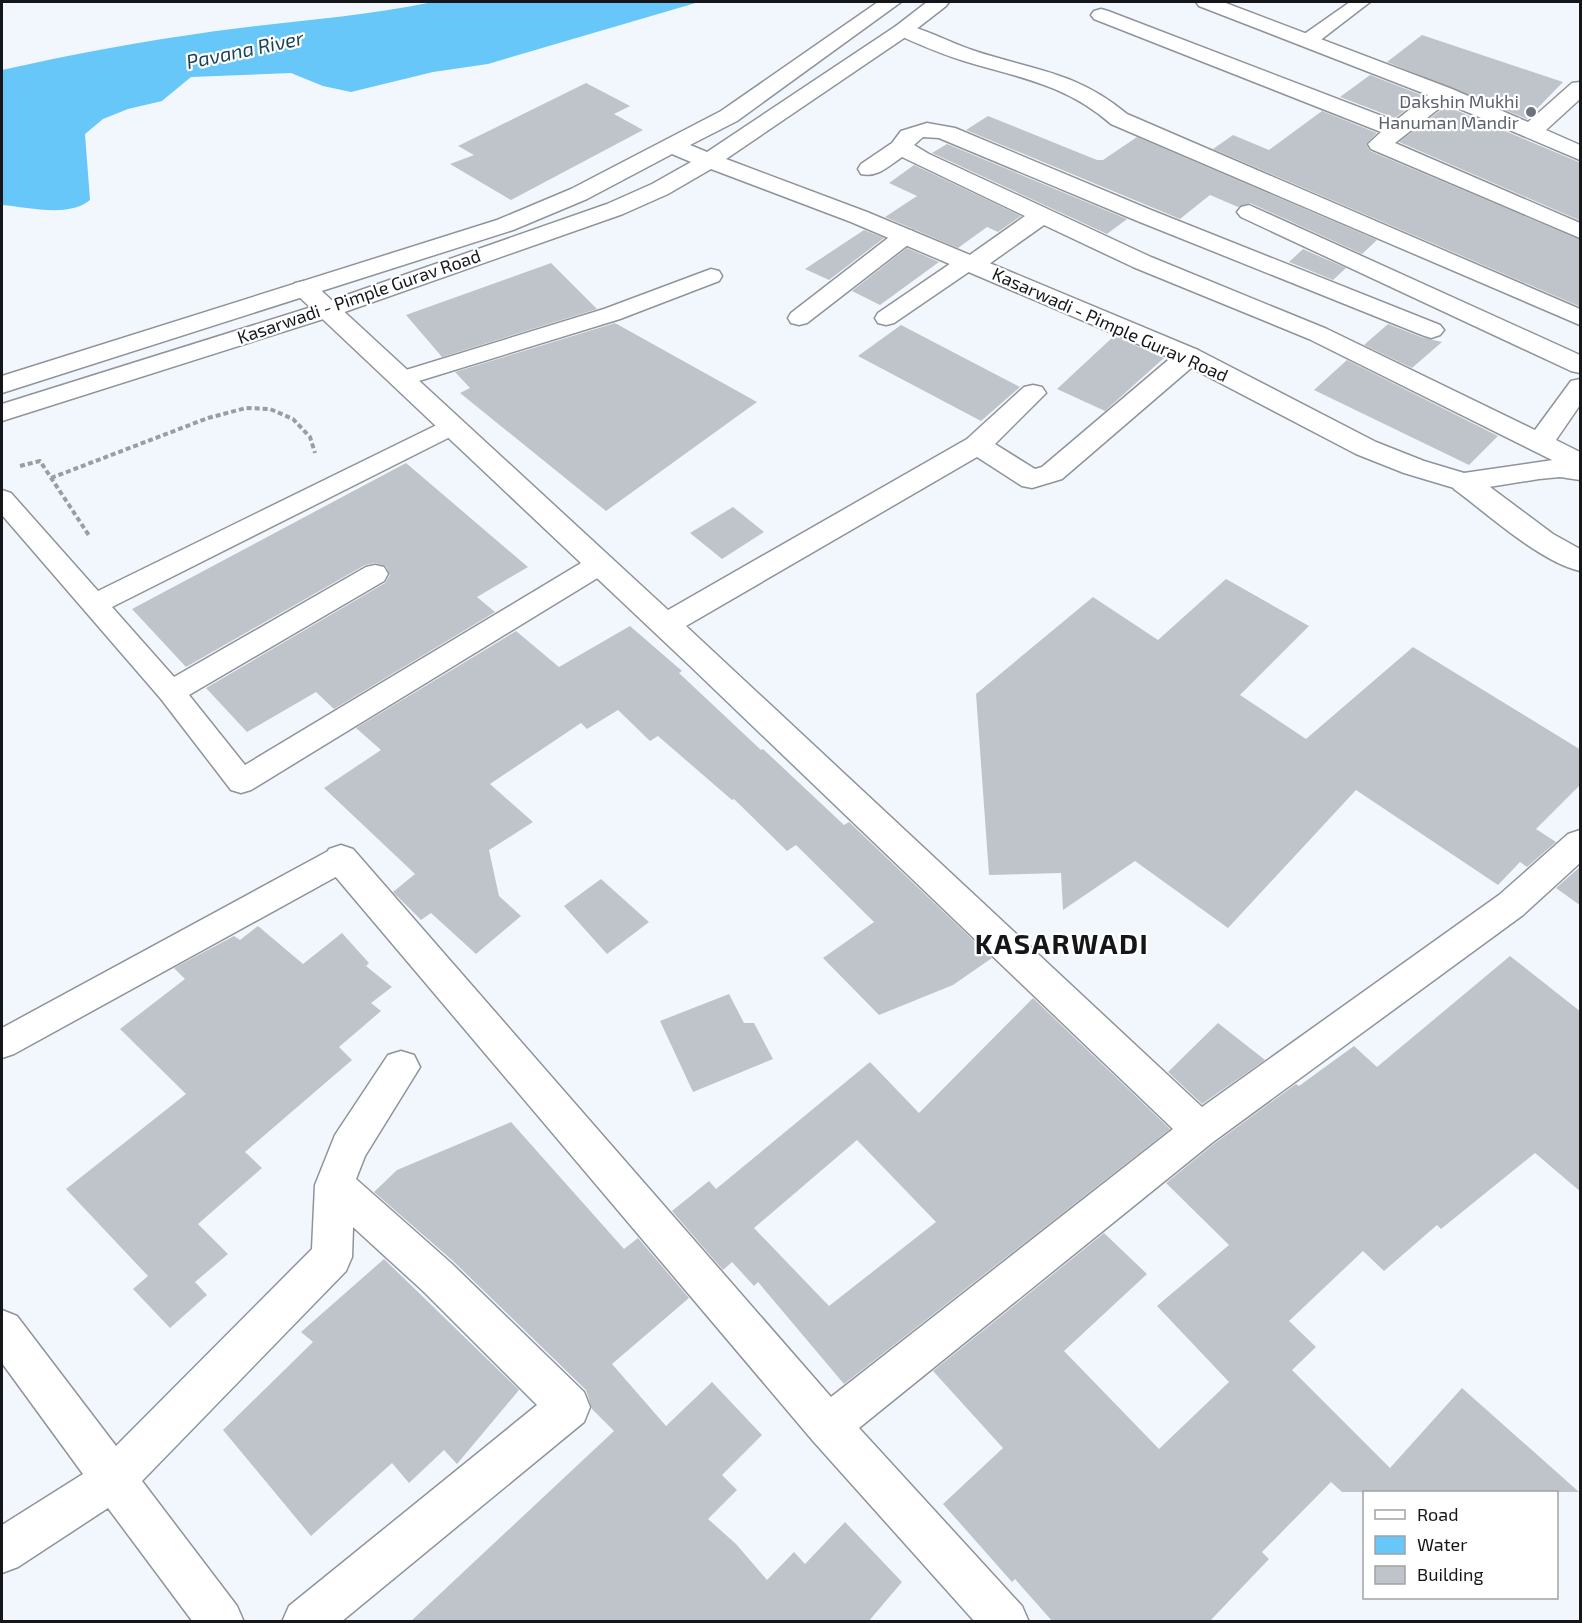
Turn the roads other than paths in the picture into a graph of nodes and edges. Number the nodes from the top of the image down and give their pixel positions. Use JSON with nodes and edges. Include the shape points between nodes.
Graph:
{"nodes":[{"id":1,"x":891,"y":2,"type":"edge"},
{"id":2,"x":939,"y":2,"type":"edge"},
{"id":3,"x":1206,"y":2,"type":"edge"},
{"id":4,"x":1361,"y":2,"type":"edge"},
{"id":5,"x":1101,"y":15,"type":"dead end"},
{"id":6,"x":903,"y":30,"type":"junction"},
{"id":7,"x":1307,"y":41,"type":"junction"},
{"id":8,"x":1581,"y":88,"type":"edge"},
{"id":9,"x":1444,"y":94,"type":"junction"},
{"id":10,"x":1397,"y":130,"type":"junction"},
{"id":11,"x":1532,"y":131,"type":"junction"},
{"id":12,"x":673,"y":147,"type":"junction"},
{"id":13,"x":902,"y":147,"type":"junction"},
{"id":14,"x":1581,"y":153,"type":"edge"},
{"id":15,"x":708,"y":160,"type":"junction"},
{"id":16,"x":869,"y":169,"type":"dead end"},
{"id":17,"x":1249,"y":212,"type":"dead end"},
{"id":18,"x":1043,"y":215,"type":"junction"},
{"id":19,"x":1581,"y":231,"type":"edge"},
{"id":20,"x":904,"y":236,"type":"junction"},
{"id":21,"x":970,"y":263,"type":"junction"},
{"id":22,"x":711,"y":276,"type":"dead end"},
{"id":23,"x":304,"y":288,"type":"junction"},
{"id":24,"x":327,"y":310,"type":"junction"},
{"id":25,"x":799,"y":318,"type":"dead end"},
{"id":26,"x":886,"y":318,"type":"dead end"},
{"id":27,"x":1581,"y":318,"type":"edge"},
{"id":28,"x":1431,"y":330,"type":"dead end"},
{"id":29,"x":1189,"y":356,"type":"junction"},
{"id":30,"x":1581,"y":365,"type":"edge"},
{"id":31,"x":401,"y":379,"type":"junction"},
{"id":32,"x":2,"y":385,"type":"edge"},
{"id":33,"x":1581,"y":387,"type":"edge"},
{"id":34,"x":1033,"y":393,"type":"dead end"},
{"id":35,"x":2,"y":413,"type":"edge"},
{"id":36,"x":451,"y":426,"type":"junction"},
{"id":37,"x":1540,"y":443,"type":"junction"},
{"id":38,"x":976,"y":445,"type":"junction"},
{"id":39,"x":1581,"y":463,"type":"edge"},
{"id":40,"x":1581,"y":471,"type":"edge"},
{"id":41,"x":1464,"y":482,"type":"junction"},
{"id":42,"x":2,"y":499,"type":"edge"},
{"id":43,"x":1581,"y":561,"type":"edge"},
{"id":44,"x":600,"y":564,"type":"junction"},
{"id":45,"x":375,"y":574,"type":"dead end"},
{"id":46,"x":94,"y":604,"type":"junction"},
{"id":47,"x":665,"y":625,"type":"junction"},
{"id":48,"x":171,"y":692,"type":"junction"},
{"id":49,"x":1581,"y":843,"type":"edge"},
{"id":50,"x":341,"y":859,"type":"joint"},
{"id":51,"x":2,"y":1044,"type":"edge"},
{"id":52,"x":401,"y":1067,"type":"dead end"},
{"id":53,"x":1200,"y":1130,"type":"junction"},
{"id":54,"x":334,"y":1185,"type":"junction"},
{"id":55,"x":2,"y":1330,"type":"edge"},
{"id":56,"x":828,"y":1426,"type":"junction"},
{"id":57,"x":114,"y":1479,"type":"junction"},
{"id":58,"x":2,"y":1551,"type":"edge"},
{"id":59,"x":221,"y":1622,"type":"edge"},
{"id":60,"x":305,"y":1622,"type":"edge"},
{"id":61,"x":1006,"y":1622,"type":"edge"}],
"edges":[{"from":1,"to":12,"type":"street","via":[[729,116]]},
{"from":2,"to":6,"type":"street"},
{"from":3,"to":7,"type":"street"},
{"from":4,"to":7,"type":"lane"},
{"from":5,"to":10,"type":"street"},
{"from":6,"to":15,"type":"street"},
{"from":6,"to":27,"type":"street","via":[[972,56],[1068,84],[1107,107],[1119,119]]},
{"from":7,"to":9,"type":"street"},
{"from":8,"to":11,"type":"street"},
{"from":9,"to":10,"type":"street"},
{"from":9,"to":11,"type":"street"},
{"from":10,"to":19,"type":"street","via":[[1379,144]]},
{"from":11,"to":14,"type":"street"},
{"from":12,"to":15,"type":"street","name":"Kasarwadi - Pimple Gurav Road"},
{"from":12,"to":23,"type":"street","name":"Kasarwadi - Pimple Gurav Road","via":[[579,194],[505,225]]},
{"from":13,"to":16,"type":"street"},
{"from":13,"to":18,"type":"street"},
{"from":13,"to":28,"type":"street","via":[[907,137],[923,130],[947,133]]},
{"from":15,"to":20,"type":"street","name":"Kasarwadi - Pimple Gurav Road"},
{"from":15,"to":24,"type":"street","name":"Kasarwadi - Pimple Gurav Road","via":[[660,189],[615,209]]},
{"from":17,"to":30,"type":"street"},
{"from":18,"to":21,"type":"street"},
{"from":18,"to":37,"type":"street","via":[[1142,262],[1318,334]]},
{"from":20,"to":21,"type":"street","name":"Kasarwadi - Pimple Gurav Road"},
{"from":20,"to":25,"type":"lane"},
{"from":21,"to":26,"type":"lane"},
{"from":21,"to":29,"type":"street","name":"Kasarwadi - Pimple Gurav Road"},
{"from":22,"to":31,"type":"lane","via":[[612,314]]},
{"from":23,"to":24,"type":"street"},
{"from":23,"to":32,"type":"street","name":"Kasarwadi - Pimple Gurav Road"},
{"from":24,"to":31,"type":"street"},
{"from":24,"to":35,"type":"street","name":"Kasarwadi - Pimple Gurav Road"},
{"from":29,"to":38,"type":"street","via":[[1052,473],[1032,479]]},
{"from":29,"to":41,"type":"street","name":"Kasarwadi - Pimple Gurav Road","via":[[1366,448]]},
{"from":31,"to":36,"type":"street"},
{"from":33,"to":37,"type":"street"},
{"from":34,"to":38,"type":"street"},
{"from":36,"to":44,"type":"street"},
{"from":36,"to":46,"type":"lane"},
{"from":37,"to":39,"type":"street"},
{"from":38,"to":47,"type":"street"},
{"from":40,"to":41,"type":"street","name":"Kasarwadi - Pimple Gurav Road","via":[[1560,468]]},
{"from":41,"to":43,"type":"street","via":[[1543,541]]},
{"from":42,"to":46,"type":"lane"},
{"from":44,"to":47,"type":"street"},
{"from":44,"to":48,"type":"lane","via":[[241,782]]},
{"from":45,"to":48,"type":"lane"},
{"from":46,"to":48,"type":"lane"},
{"from":47,"to":53,"type":"street"},
{"from":49,"to":53,"type":"street","via":[[1511,905]]},
{"from":50,"to":51,"type":"lane"},
{"from":50,"to":56,"type":"street"},
{"from":52,"to":54,"type":"street","via":[[349,1147]]},
{"from":53,"to":56,"type":"street"},
{"from":54,"to":57,"type":"street","via":[[332,1257]]},
{"from":54,"to":60,"type":"street","via":[[437,1276],[568,1407]]},
{"from":55,"to":57,"type":"street"},
{"from":56,"to":61,"type":"street"},
{"from":57,"to":58,"type":"street"},
{"from":57,"to":59,"type":"street"}]}
